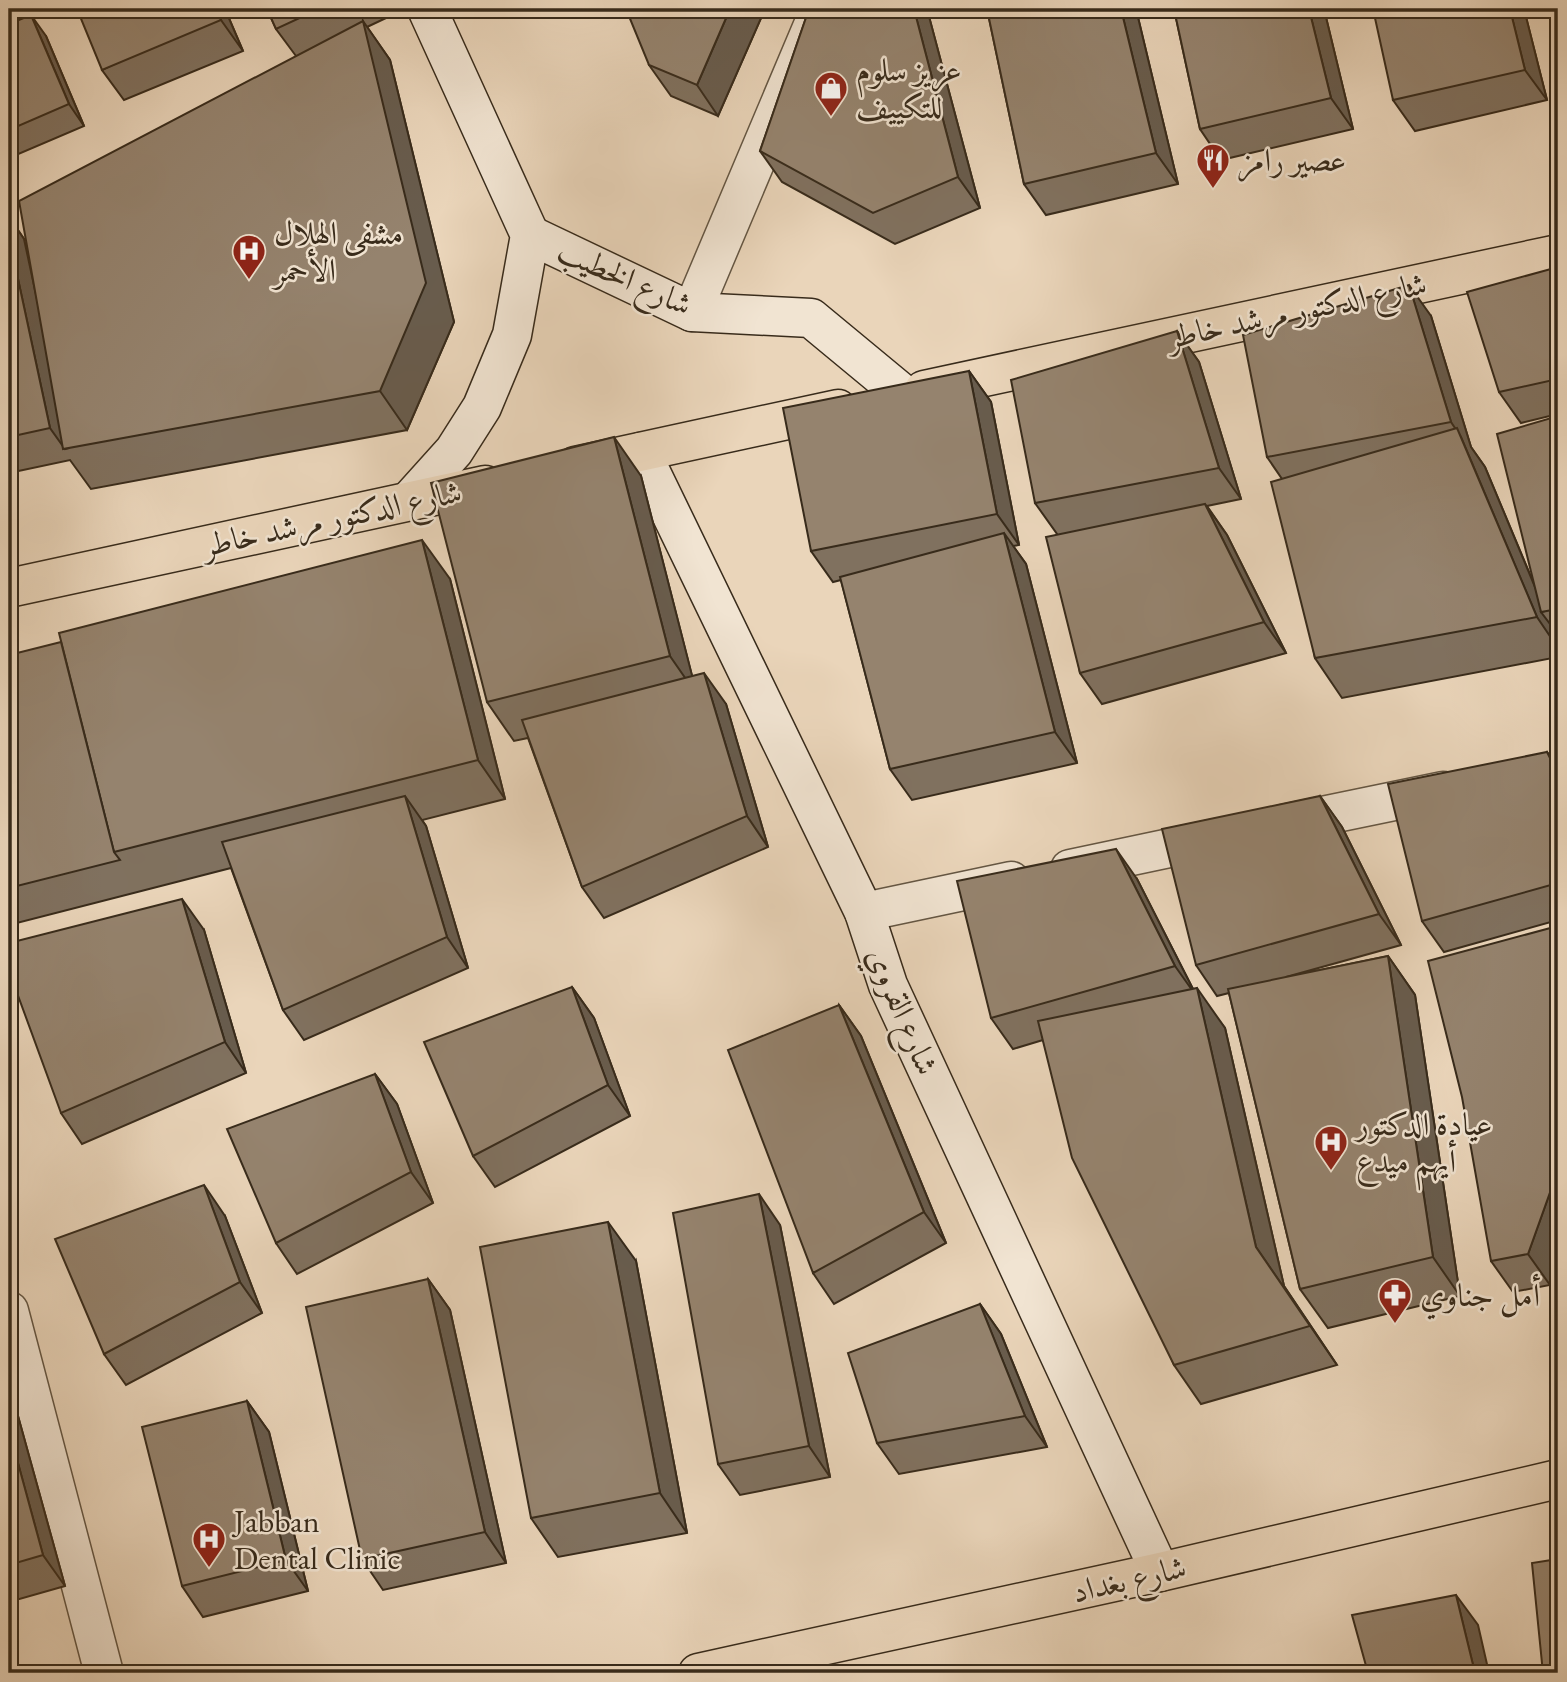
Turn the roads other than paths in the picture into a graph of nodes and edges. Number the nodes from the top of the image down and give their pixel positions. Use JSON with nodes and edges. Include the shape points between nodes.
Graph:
{"nodes":[{"id":1,"x":427,"y":9,"type":"edge"},
{"id":2,"x":820,"y":9,"type":"edge"},
{"id":3,"x":530,"y":235,"type":"junction"},
{"id":4,"x":1558,"y":254,"type":"edge"},
{"id":5,"x":692,"y":312,"type":"junction"},
{"id":6,"x":904,"y":395,"type":"junction"},
{"id":7,"x":640,"y":452,"type":"junction"},
{"id":8,"x":409,"y":501,"type":"junction"},
{"id":9,"x":9,"y":588,"type":"edge"},
{"id":10,"x":1476,"y":784,"type":"edge"},
{"id":11,"x":864,"y":912,"type":"junction"},
{"id":12,"x":9,"y":1311,"type":"edge"},
{"id":13,"x":1558,"y":1479,"type":"edge"},
{"id":14,"x":1160,"y":1572,"type":"junction"},
{"id":15,"x":104,"y":1673,"type":"edge"},
{"id":16,"x":698,"y":1673,"type":"edge"}],
"edges":[{"from":1,"to":3,"type":"main road","name":"شارع الخطيب"},
{"from":2,"to":5,"type":"main road"},
{"from":3,"to":5,"type":"main road","name":"شارع الخطيب"},
{"from":3,"to":8,"type":"main road","name":"شارع الخطيب","via":[[512,335],[482,407],[454,452]]},
{"from":4,"to":6,"type":"main road","name":"شارع الدكتور مرشد خاطر"},
{"from":5,"to":6,"type":"main road","name":"شارع الخطيب","via":[[811,318]]},
{"from":6,"to":7,"type":"main road","name":"شارع الدكتور مرشد خاطر"},
{"from":7,"to":8,"type":"main road","name":"شارع الدكتور مرشد خاطر"},
{"from":7,"to":11,"type":"main road","name":"شارع القروي"},
{"from":8,"to":9,"type":"main road","name":"شارع الدكتور مرشد خاطر"},
{"from":10,"to":11,"type":"main road"},
{"from":11,"to":14,"type":"main road","name":"شارع القروي","via":[[888,985]]},
{"from":12,"to":15,"type":"main road"},
{"from":13,"to":14,"type":"main road","name":"شارع بغداد"},
{"from":14,"to":16,"type":"main road","name":"شارع بغداد"}]}
